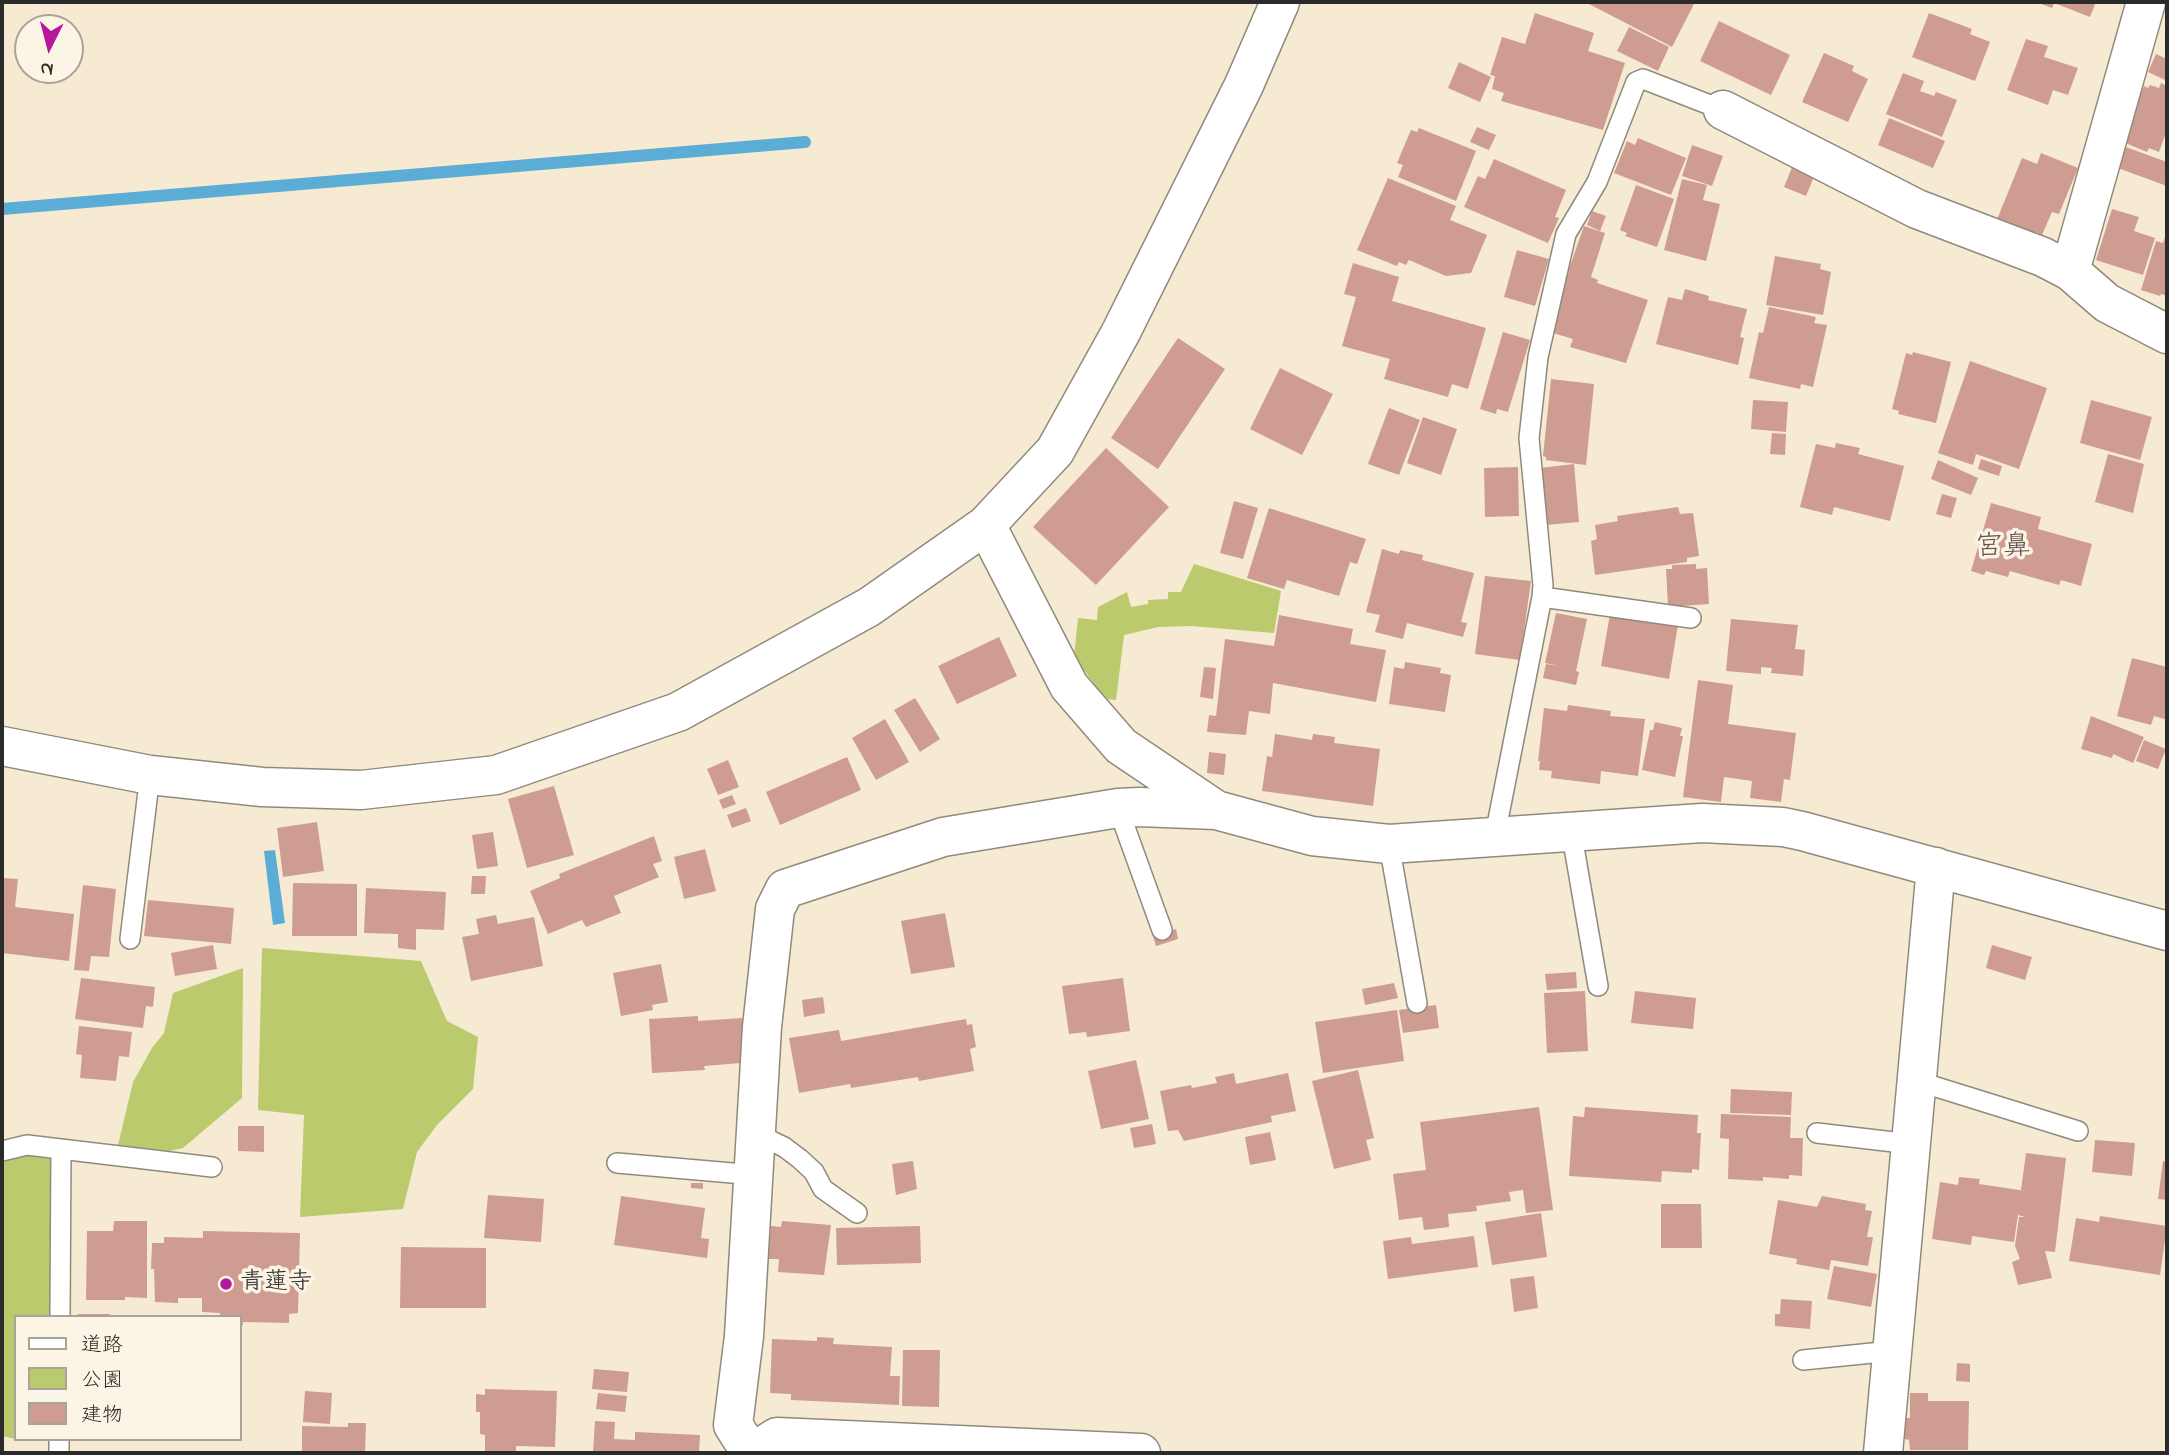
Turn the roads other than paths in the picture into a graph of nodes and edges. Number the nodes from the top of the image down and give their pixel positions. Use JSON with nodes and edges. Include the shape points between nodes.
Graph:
{"nodes":[{"id":1,"x":1280,"y":2,"type":"edge"},
{"id":2,"x":2146,"y":2,"type":"edge"},
{"id":3,"x":1723,"y":110,"type":"joint"},
{"id":4,"x":2070,"y":271,"type":"junction"},
{"id":5,"x":2167,"y":334,"type":"edge"},
{"id":6,"x":986,"y":525,"type":"junction"},
{"id":7,"x":1542,"y":597,"type":"junction"},
{"id":8,"x":1690,"y":618,"type":"dead end"},
{"id":9,"x":2,"y":746,"type":"edge"},
{"id":10,"x":150,"y":775,"type":"junction"},
{"id":11,"x":1118,"y":808,"type":"junction"},
{"id":12,"x":1216,"y":810,"type":"junction"},
{"id":13,"x":1571,"y":830,"type":"junction"},
{"id":14,"x":1495,"y":835,"type":"junction"},
{"id":15,"x":1389,"y":844,"type":"junction"},
{"id":16,"x":1936,"y":867,"type":"junction"},
{"id":17,"x":1162,"y":930,"type":"dead end"},
{"id":18,"x":2167,"y":931,"type":"edge"},
{"id":19,"x":130,"y":939,"type":"dead end"},
{"id":20,"x":1598,"y":986,"type":"dead end"},
{"id":21,"x":1417,"y":1003,"type":"dead end"},
{"id":22,"x":1917,"y":1081,"type":"junction"},
{"id":23,"x":2078,"y":1131,"type":"dead end"},
{"id":24,"x":1816,"y":1133,"type":"dead end"},
{"id":25,"x":757,"y":1134,"type":"junction"},
{"id":26,"x":1911,"y":1144,"type":"junction"},
{"id":27,"x":61,"y":1149,"type":"junction"},
{"id":28,"x":2,"y":1151,"type":"edge"},
{"id":29,"x":617,"y":1163,"type":"dead end"},
{"id":30,"x":212,"y":1167,"type":"dead end"},
{"id":31,"x":755,"y":1175,"type":"junction"},
{"id":32,"x":857,"y":1213,"type":"dead end"},
{"id":33,"x":60,"y":1315,"type":"edge"},
{"id":34,"x":1892,"y":1351,"type":"junction"},
{"id":35,"x":1802,"y":1360,"type":"dead end"},
{"id":36,"x":752,"y":1453,"type":"edge"},
{"id":37,"x":1141,"y":1453,"type":"edge"},
{"id":38,"x":1883,"y":1453,"type":"edge"}],
"edges":[{"from":1,"to":6,"type":"street","via":[[1226,122],[1055,452]]},
{"from":2,"to":4,"type":"street"},
{"from":3,"to":4,"type":"street","via":[[1917,209]]},
{"from":3,"to":7,"type":"lane","via":[[1643,79],[1636,82],[1597,182],[1566,234],[1538,357],[1529,438]]},
{"from":4,"to":5,"type":"street","via":[[2107,303]]},
{"from":6,"to":10,"type":"street","via":[[869,607],[678,712],[496,775],[361,790],[262,787]]},
{"from":6,"to":12,"type":"street","via":[[1069,686],[1121,746]]},
{"from":7,"to":8,"type":"lane"},
{"from":7,"to":14,"type":"lane"},
{"from":9,"to":10,"type":"street"},
{"from":10,"to":19,"type":"lane"},
{"from":11,"to":12,"type":"street"},
{"from":11,"to":17,"type":"lane"},
{"from":11,"to":25,"type":"street","via":[[943,837],[785,889],[775,909]]},
{"from":12,"to":15,"type":"street","via":[[1312,836]]},
{"from":13,"to":14,"type":"street"},
{"from":13,"to":16,"type":"street","via":[[1702,823],[1783,827]]},
{"from":13,"to":20,"type":"lane"},
{"from":14,"to":15,"type":"street"},
{"from":15,"to":21,"type":"lane"},
{"from":16,"to":18,"type":"street"},
{"from":16,"to":22,"type":"street"},
{"from":22,"to":23,"type":"lane"},
{"from":22,"to":26,"type":"street"},
{"from":24,"to":26,"type":"lane"},
{"from":25,"to":31,"type":"street"},
{"from":25,"to":32,"type":"lane","via":[[800,1159],[824,1189]]},
{"from":26,"to":34,"type":"street"},
{"from":27,"to":28,"type":"lane","via":[[27,1145]]},
{"from":27,"to":30,"type":"lane"},
{"from":27,"to":33,"type":"lane"},
{"from":29,"to":31,"type":"lane"},
{"from":31,"to":36,"type":"street","via":[[733,1425]]},
{"from":34,"to":35,"type":"lane"},
{"from":34,"to":38,"type":"street"},
{"from":36,"to":37,"type":"street","via":[[777,1437]]}]}
